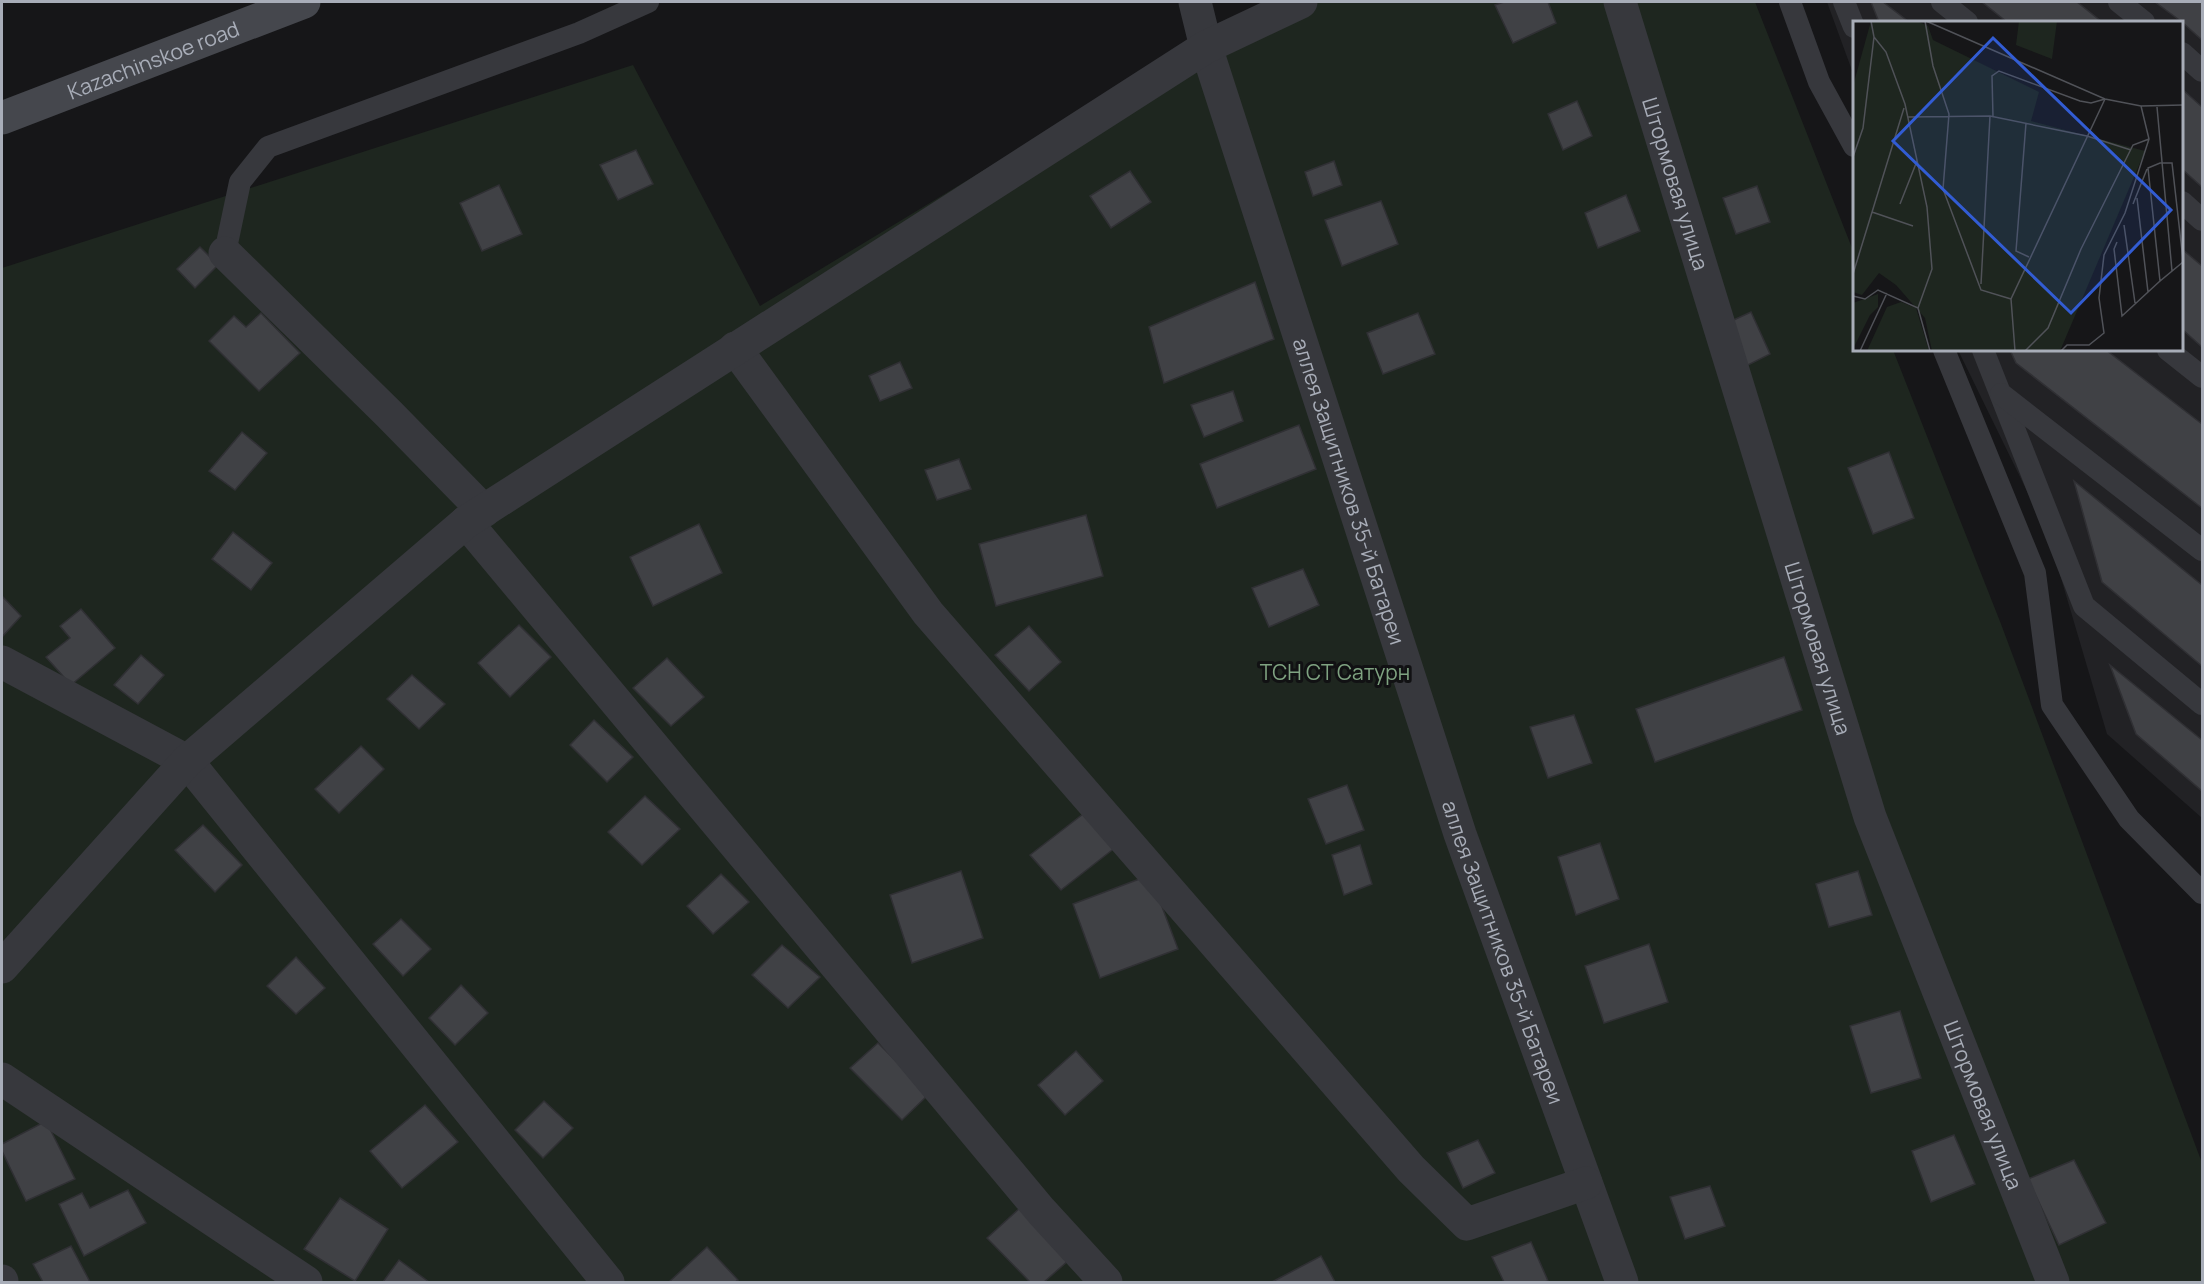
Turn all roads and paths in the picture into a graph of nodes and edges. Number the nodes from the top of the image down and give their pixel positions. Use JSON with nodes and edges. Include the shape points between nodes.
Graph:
{"nodes":[{"id":1,"x":304,"y":2,"type":"edge"},
{"id":2,"x":648,"y":2,"type":"edge"},
{"id":3,"x":1195,"y":2,"type":"edge"},
{"id":4,"x":1301,"y":2,"type":"edge"},
{"id":5,"x":1620,"y":2,"type":"edge"},
{"id":6,"x":1790,"y":2,"type":"edge"},
{"id":7,"x":1844,"y":2,"type":"edge"},
{"id":8,"x":1942,"y":2,"type":"edge"},
{"id":9,"x":2119,"y":2,"type":"edge"},
{"id":10,"x":1966,"y":21,"type":"edge"},
{"id":11,"x":2143,"y":21,"type":"edge"},
{"id":12,"x":1853,"y":24,"type":"edge"},
{"id":13,"x":1206,"y":47,"type":"junction"},
{"id":14,"x":2183,"y":55,"type":"edge"},
{"id":15,"x":2202,"y":70,"type":"edge"},
{"id":16,"x":2,"y":118,"type":"edge"},
{"id":17,"x":1853,"y":144,"type":"edge"},
{"id":18,"x":2183,"y":204,"type":"edge"},
{"id":19,"x":2202,"y":220,"type":"edge"},
{"id":20,"x":225,"y":253,"type":"joint"},
{"id":21,"x":735,"y":348,"type":"junction"},
{"id":22,"x":1944,"y":351,"type":"edge"},
{"id":23,"x":1983,"y":351,"type":"edge"},
{"id":24,"x":2169,"y":351,"type":"edge"},
{"id":25,"x":2202,"y":377,"type":"edge"},
{"id":26,"x":2000,"y":393,"type":"junction"},
{"id":27,"x":476,"y":517,"type":"junction"},
{"id":28,"x":2202,"y":550,"type":"edge"},
{"id":29,"x":2,"y":662,"type":"edge"},
{"id":30,"x":2202,"y":704,"type":"edge"},
{"id":31,"x":188,"y":761,"type":"junction"},
{"id":32,"x":2202,"y":893,"type":"edge"},
{"id":33,"x":2,"y":967,"type":"edge"},
{"id":34,"x":2,"y":1079,"type":"edge"},
{"id":35,"x":1586,"y":1183,"type":"junction"},
{"id":36,"x":277,"y":1271,"type":"edge"},
{"id":37,"x":306,"y":1282,"type":"edge"},
{"id":38,"x":608,"y":1282,"type":"edge"},
{"id":39,"x":1106,"y":1282,"type":"edge"},
{"id":40,"x":1622,"y":1282,"type":"edge"},
{"id":41,"x":2053,"y":1282,"type":"edge"}],
"edges":[{"from":1,"to":16,"type":"main road","name":"Kazachinskoe road"},
{"from":2,"to":20,"type":"lane","via":[[579,33],[268,147],[240,182]]},
{"from":3,"to":13,"type":"street","name":"аллея Защитников 35-й Батареи"},
{"from":4,"to":13,"type":"street"},
{"from":5,"to":41,"type":"street","name":"Штормовая улица","via":[[1870,816]]},
{"from":6,"to":17,"type":"lane","via":[[1819,82]]},
{"from":7,"to":12,"type":"lane"},
{"from":8,"to":10,"type":"lane"},
{"from":9,"to":11,"type":"lane"},
{"from":13,"to":21,"type":"street"},
{"from":13,"to":35,"type":"street","name":"аллея Защитников 35-й Батареи","via":[[1460,834]]},
{"from":14,"to":15,"type":"lane"},
{"from":18,"to":19,"type":"lane"},
{"from":20,"to":27,"type":"street","via":[[381,406]]},
{"from":21,"to":27,"type":"street"},
{"from":21,"to":35,"type":"street","via":[[928,613],[1435,1193],[1467,1224]]},
{"from":22,"to":32,"type":"lane","via":[[2035,573],[2052,705],[2129,819]]},
{"from":23,"to":26,"type":"lane"},
{"from":24,"to":25,"type":"lane"},
{"from":26,"to":28,"type":"lane"},
{"from":26,"to":30,"type":"lane","via":[[2084,606]]},
{"from":27,"to":31,"type":"street"},
{"from":27,"to":39,"type":"street","via":[[1041,1211]]},
{"from":29,"to":31,"type":"street"},
{"from":31,"to":33,"type":"street"},
{"from":31,"to":38,"type":"street"},
{"from":34,"to":36,"type":"street"},
{"from":35,"to":40,"type":"street","name":"аллея Защитников 35-й Батареи"},
{"from":36,"to":37,"type":"street"}]}
